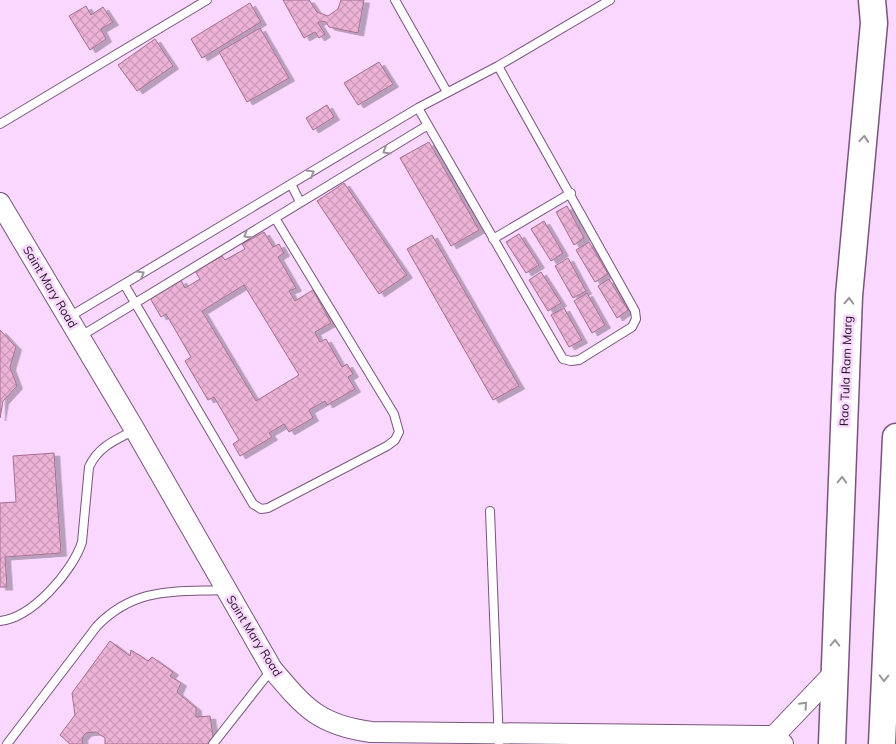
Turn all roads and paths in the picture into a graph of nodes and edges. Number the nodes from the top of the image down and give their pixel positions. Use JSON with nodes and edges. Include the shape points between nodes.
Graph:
{"nodes":[{"id":1,"x":207,"y":0,"type":"edge"},
{"id":2,"x":395,"y":0,"type":"edge"},
{"id":3,"x":610,"y":0,"type":"edge"},
{"id":4,"x":874,"y":8,"type":"edge"},
{"id":5,"x":498,"y":66,"type":"junction"},
{"id":6,"x":447,"y":92,"type":"junction"},
{"id":7,"x":418,"y":108,"type":"junction"},
{"id":8,"x":0,"y":124,"type":"edge"},
{"id":9,"x":428,"y":125,"type":"junction"},
{"id":10,"x":291,"y":184,"type":"junction"},
{"id":11,"x":571,"y":193,"type":"junction"},
{"id":12,"x":300,"y":202,"type":"junction"},
{"id":13,"x":0,"y":203,"type":"edge"},
{"id":14,"x":275,"y":218,"type":"junction"},
{"id":15,"x":493,"y":239,"type":"junction"},
{"id":16,"x":124,"y":284,"type":"junction"},
{"id":17,"x":136,"y":303,"type":"junction"},
{"id":18,"x":69,"y":317,"type":"junction"},
{"id":19,"x":80,"y":336,"type":"junction"},
{"id":20,"x":135,"y":430,"type":"junction"},
{"id":21,"x":896,"y":437,"type":"edge"},
{"id":22,"x":490,"y":511,"type":"dead end"},
{"id":23,"x":226,"y":590,"type":"junction"},
{"id":24,"x":892,"y":610,"type":"edge"},
{"id":25,"x":0,"y":621,"type":"edge"},
{"id":26,"x":272,"y":669,"type":"junction"},
{"id":27,"x":834,"y":673,"type":"junction"},
{"id":28,"x":498,"y":739,"type":"edge"},
{"id":29,"x":778,"y":741,"type":"edge"},
{"id":30,"x":7,"y":744,"type":"edge"},
{"id":31,"x":212,"y":744,"type":"edge"},
{"id":32,"x":832,"y":744,"type":"edge"},
{"id":33,"x":882,"y":744,"type":"edge"}],
"edges":[{"from":1,"to":8,"type":"lane"},
{"from":2,"to":6,"type":"lane"},
{"from":3,"to":5,"type":"lane"},
{"from":27,"to":4,"type":"main road","name":"Rao Tula Ram Marg","one_way":true,"via":[[850,296]]},
{"from":5,"to":6,"type":"lane"},
{"from":5,"to":11,"type":"lane"},
{"from":6,"to":7,"type":"lane"},
{"from":7,"to":9,"type":"lane"},
{"from":10,"to":7,"type":"lane","one_way":true},
{"from":9,"to":12,"type":"lane","one_way":true},
{"from":9,"to":15,"type":"lane"},
{"from":10,"to":12,"type":"lane"},
{"from":16,"to":10,"type":"lane","one_way":true},
{"from":11,"to":15,"type":"lane"},
{"from":11,"to":15,"type":"lane","via":[[635,311],[636,319],[632,327],[579,360],[563,359]]},
{"from":12,"to":14,"type":"lane"},
{"from":13,"to":18,"type":"street","name":"Saint Mary Road"},
{"from":14,"to":17,"type":"lane","one_way":true},
{"from":14,"to":17,"type":"lane","via":[[394,414],[399,432],[387,446],[261,509],[253,504]]},
{"from":16,"to":17,"type":"lane"},
{"from":16,"to":18,"type":"lane"},
{"from":17,"to":19,"type":"lane"},
{"from":18,"to":19,"type":"street","name":"Saint Mary Road"},
{"from":19,"to":20,"type":"street","name":"Saint Mary Road"},
{"from":20,"to":23,"type":"street","name":"Saint Mary Road"},
{"from":20,"to":25,"type":"lane","via":[[108,443],[89,467],[79,554],[36,604],[22,615]]},
{"from":21,"to":24,"type":"main road"},
{"from":22,"to":28,"type":"lane"},
{"from":23,"to":26,"type":"street","name":"Saint Mary Road"},
{"from":23,"to":30,"type":"lane","via":[[152,594],[123,604],[109,613]]},
{"from":24,"to":33,"type":"main road","one_way":true},
{"from":26,"to":28,"type":"street","name":"Saint Mary Road","via":[[311,711],[348,729]]},
{"from":26,"to":31,"type":"lane"},
{"from":29,"to":27,"type":"street","name":"Saint Mary Road","one_way":true},
{"from":27,"to":32,"type":"main road","name":"Rao Tula Ram Marg"},
{"from":28,"to":29,"type":"street","name":"Saint Mary Road"}]}
